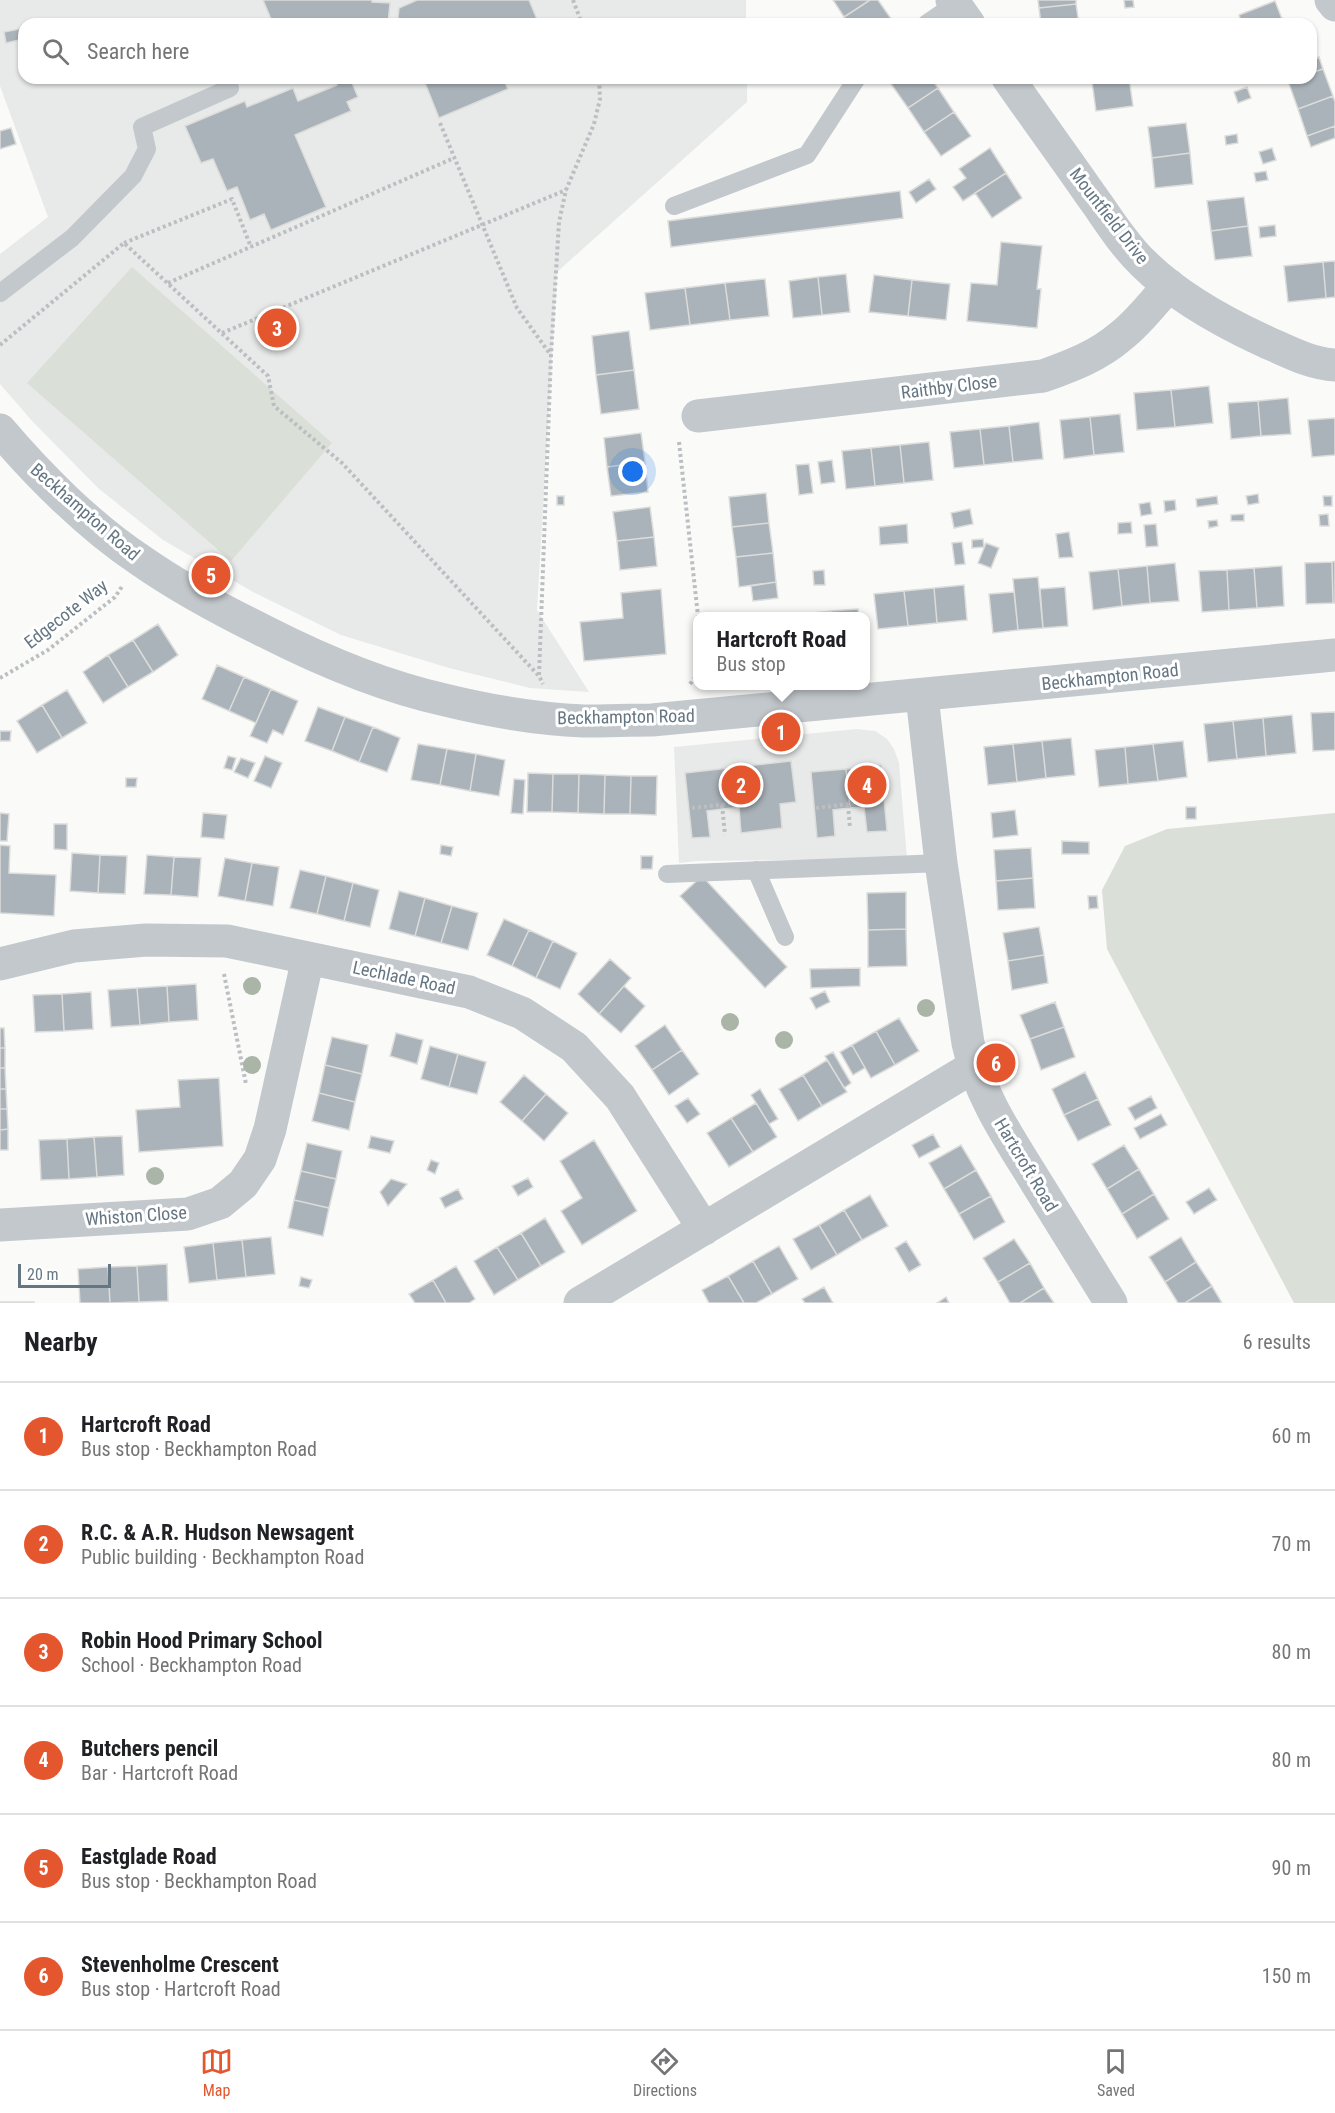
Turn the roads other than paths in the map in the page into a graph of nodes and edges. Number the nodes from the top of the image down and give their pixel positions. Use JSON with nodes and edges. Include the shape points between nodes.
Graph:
{"nodes":[{"id":1,"x":1331,"y":0,"type":"edge"},
{"id":2,"x":1335,"y":6,"type":"edge"},
{"id":3,"x":959,"y":9,"type":"edge"},
{"id":4,"x":939,"y":18,"type":"edge"},
{"id":5,"x":853,"y":84,"type":"edge"},
{"id":6,"x":1012,"y":84,"type":"edge"},
{"id":7,"x":230,"y":88,"type":"dead end"},
{"id":8,"x":674,"y":206,"type":"dead end"},
{"id":9,"x":1169,"y":285,"type":"junction"},
{"id":10,"x":0,"y":293,"type":"edge"},
{"id":11,"x":1335,"y":365,"type":"edge"},
{"id":12,"x":698,"y":416,"type":"road end"},
{"id":13,"x":0,"y":430,"type":"edge"},
{"id":14,"x":1335,"y":656,"type":"edge"},
{"id":15,"x":922,"y":696,"type":"junction"},
{"id":16,"x":941,"y":863,"type":"junction"},
{"id":17,"x":756,"y":870,"type":"junction"},
{"id":18,"x":667,"y":874,"type":"dead end"},
{"id":19,"x":785,"y":937,"type":"dead end"},
{"id":20,"x":308,"y":958,"type":"junction"},
{"id":21,"x":0,"y":964,"type":"edge"},
{"id":22,"x":973,"y":1067,"type":"junction"},
{"id":23,"x":0,"y":1225,"type":"edge"},
{"id":24,"x":704,"y":1229,"type":"junction"},
{"id":25,"x":580,"y":1303,"type":"edge"},
{"id":26,"x":1111,"y":1303,"type":"edge"}],
"edges":[{"from":1,"to":2,"type":"street"},
{"from":3,"to":4,"type":"lane"},
{"from":5,"to":8,"type":"lane","via":[[807,155]]},
{"from":6,"to":9,"type":"street","name":"Mountfield Drive","via":[[1119,235],[1142,263]]},
{"from":7,"to":10,"type":"lane","via":[[142,127],[147,149],[133,176],[72,238]]},
{"from":9,"to":11,"type":"street","name":"Mountfield Drive","via":[[1239,330],[1287,351]]},
{"from":9,"to":12,"type":"street","name":"Raithby Close","via":[[1123,335],[1097,354],[1043,376]]},
{"from":13,"to":15,"type":"street","name":"Beckhampton Road","via":[[79,512],[138,560],[228,613],[310,654],[392,686],[490,710],[584,721],[652,720]]},
{"from":14,"to":15,"type":"street","name":"Beckhampton Road"},
{"from":15,"to":16,"type":"street","name":"Hartcroft Road"},
{"from":16,"to":17,"type":"lane"},
{"from":16,"to":22,"type":"street","name":"Hartcroft Road"},
{"from":17,"to":18,"type":"lane"},
{"from":17,"to":19,"type":"lane"},
{"from":20,"to":21,"type":"street","name":"Lechlade Road","via":[[227,941],[146,940],[86,945]]},
{"from":20,"to":23,"type":"street","name":"Whiston Close","via":[[270,1129],[260,1159],[243,1184],[220,1203],[188,1214]]},
{"from":20,"to":24,"type":"street","name":"Lechlade Road","via":[[469,992],[522,1012],[574,1047],[620,1097]]},
{"from":22,"to":24,"type":"street"},
{"from":22,"to":26,"type":"street","name":"Hartcroft Road","via":[[987,1101]]},
{"from":24,"to":25,"type":"street"}]}
